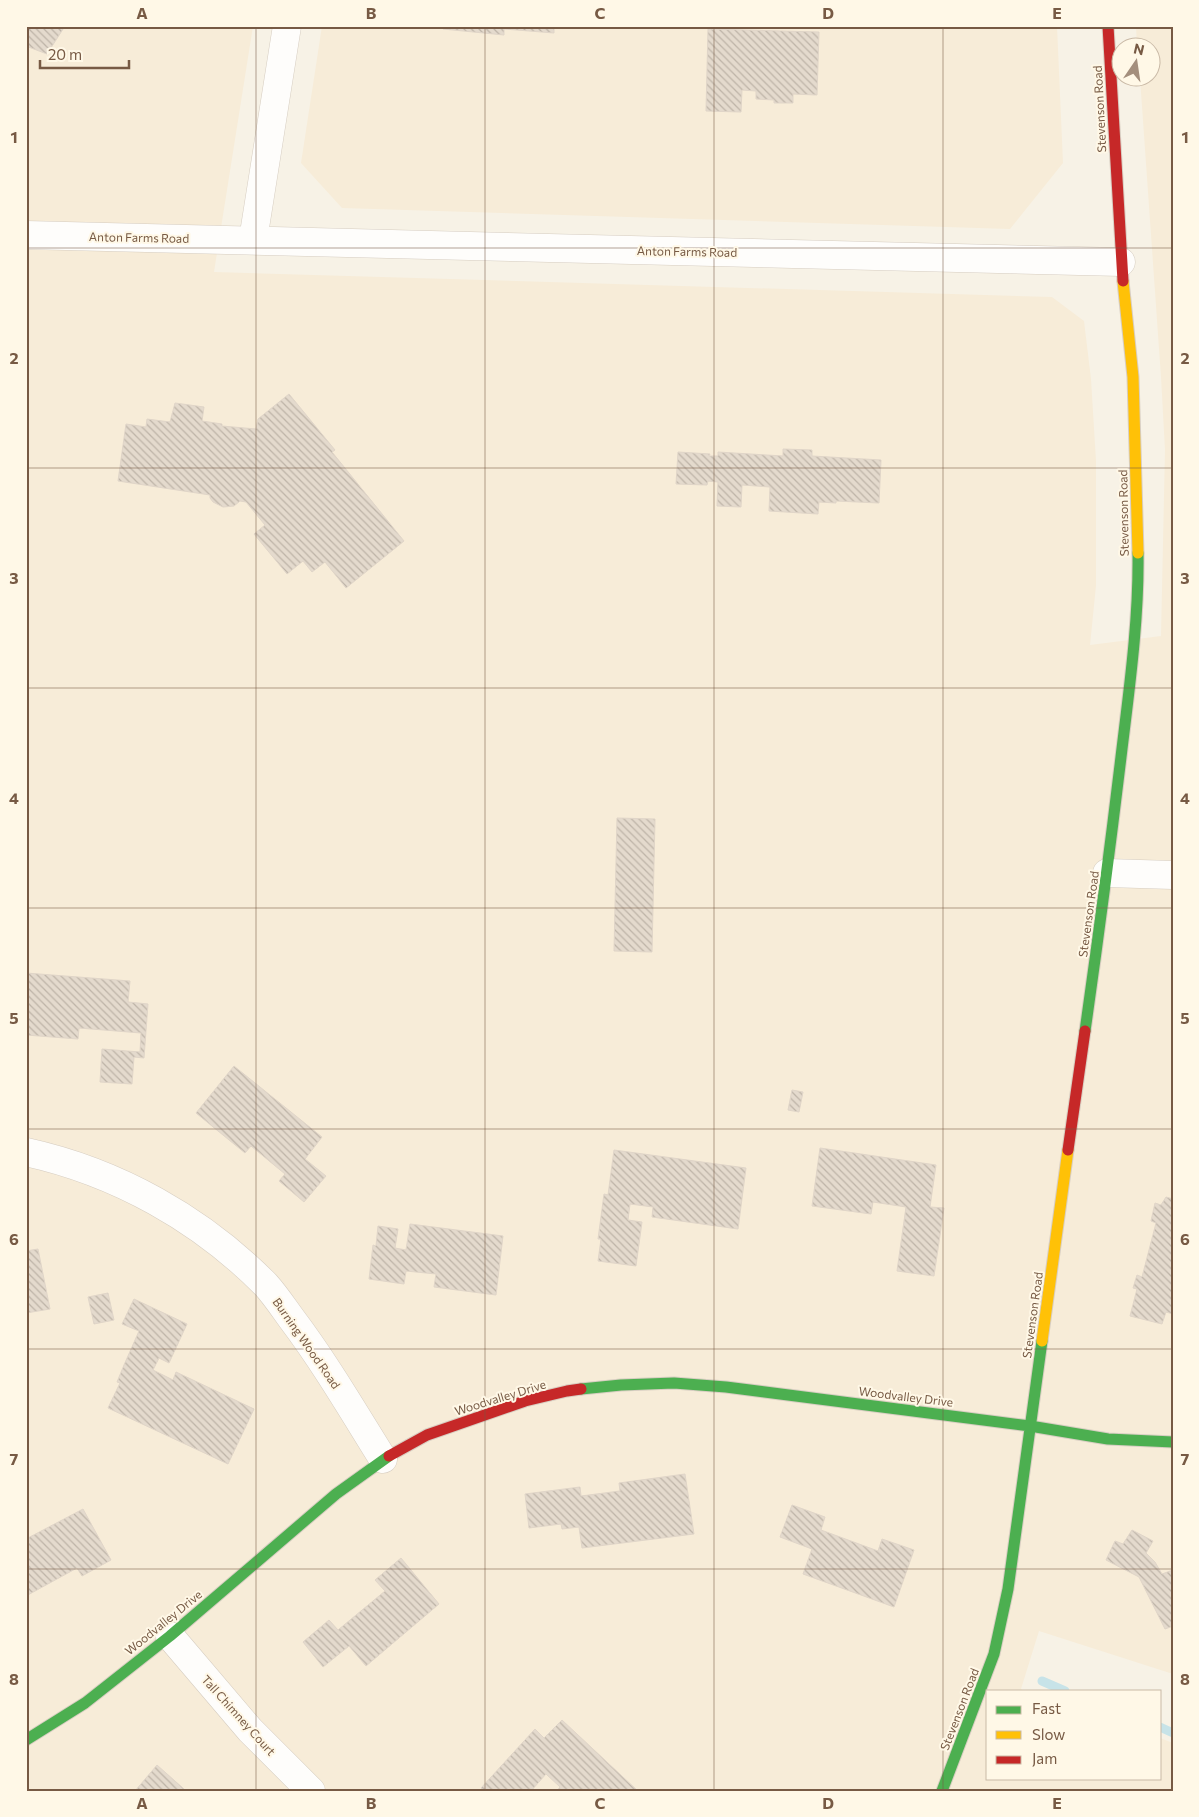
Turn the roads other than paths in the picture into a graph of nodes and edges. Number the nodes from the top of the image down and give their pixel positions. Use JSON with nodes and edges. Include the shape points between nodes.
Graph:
{"nodes":[{"id":1,"x":287,"y":26,"type":"edge"},
{"id":2,"x":1108,"y":26,"type":"edge"},
{"id":3,"x":26,"y":234,"type":"edge"},
{"id":4,"x":253,"y":240,"type":"junction"},
{"id":5,"x":1121,"y":262,"type":"junction"},
{"id":6,"x":1108,"y":873,"type":"junction"},
{"id":7,"x":1173,"y":875,"type":"edge"},
{"id":8,"x":26,"y":1152,"type":"edge"},
{"id":9,"x":1030,"y":1426,"type":"junction"},
{"id":10,"x":1173,"y":1442,"type":"edge"},
{"id":11,"x":383,"y":1459,"type":"junction"},
{"id":12,"x":170,"y":1636,"type":"junction"},
{"id":13,"x":26,"y":1740,"type":"edge"},
{"id":14,"x":311,"y":1791,"type":"edge"},
{"id":15,"x":942,"y":1791,"type":"edge"}],
"edges":[{"from":1,"to":4,"type":"street"},
{"from":2,"to":5,"type":"street","name":"Stevenson Road"},
{"from":3,"to":4,"type":"street","name":"Anton Farms Road"},
{"from":4,"to":5,"type":"street","name":"Anton Farms Road"},
{"from":5,"to":6,"type":"street","name":"Stevenson Road","via":[[1133,377],[1138,584]]},
{"from":6,"to":7,"type":"street"},
{"from":6,"to":9,"type":"street","name":"Stevenson Road"},
{"from":8,"to":11,"type":"street","name":"Burning Wood Road","via":[[106,1176],[163,1204],[215,1240],[267,1286],[309,1342]]},
{"from":9,"to":10,"type":"street","name":"Woodvalley Drive","via":[[1108,1439]]},
{"from":9,"to":11,"type":"street","name":"Woodvalley Drive","via":[[726,1387],[674,1383],[621,1385],[568,1391],[525,1401],[427,1435]]},
{"from":9,"to":15,"type":"street","name":"Stevenson Road","via":[[1008,1589],[994,1654]]},
{"from":11,"to":12,"type":"street","name":"Woodvalley Drive","via":[[336,1494]]},
{"from":12,"to":13,"type":"street","name":"Woodvalley Drive","via":[[85,1703]]},
{"from":12,"to":14,"type":"street","name":"Tall Chimney Court","via":[[250,1730]]}]}
